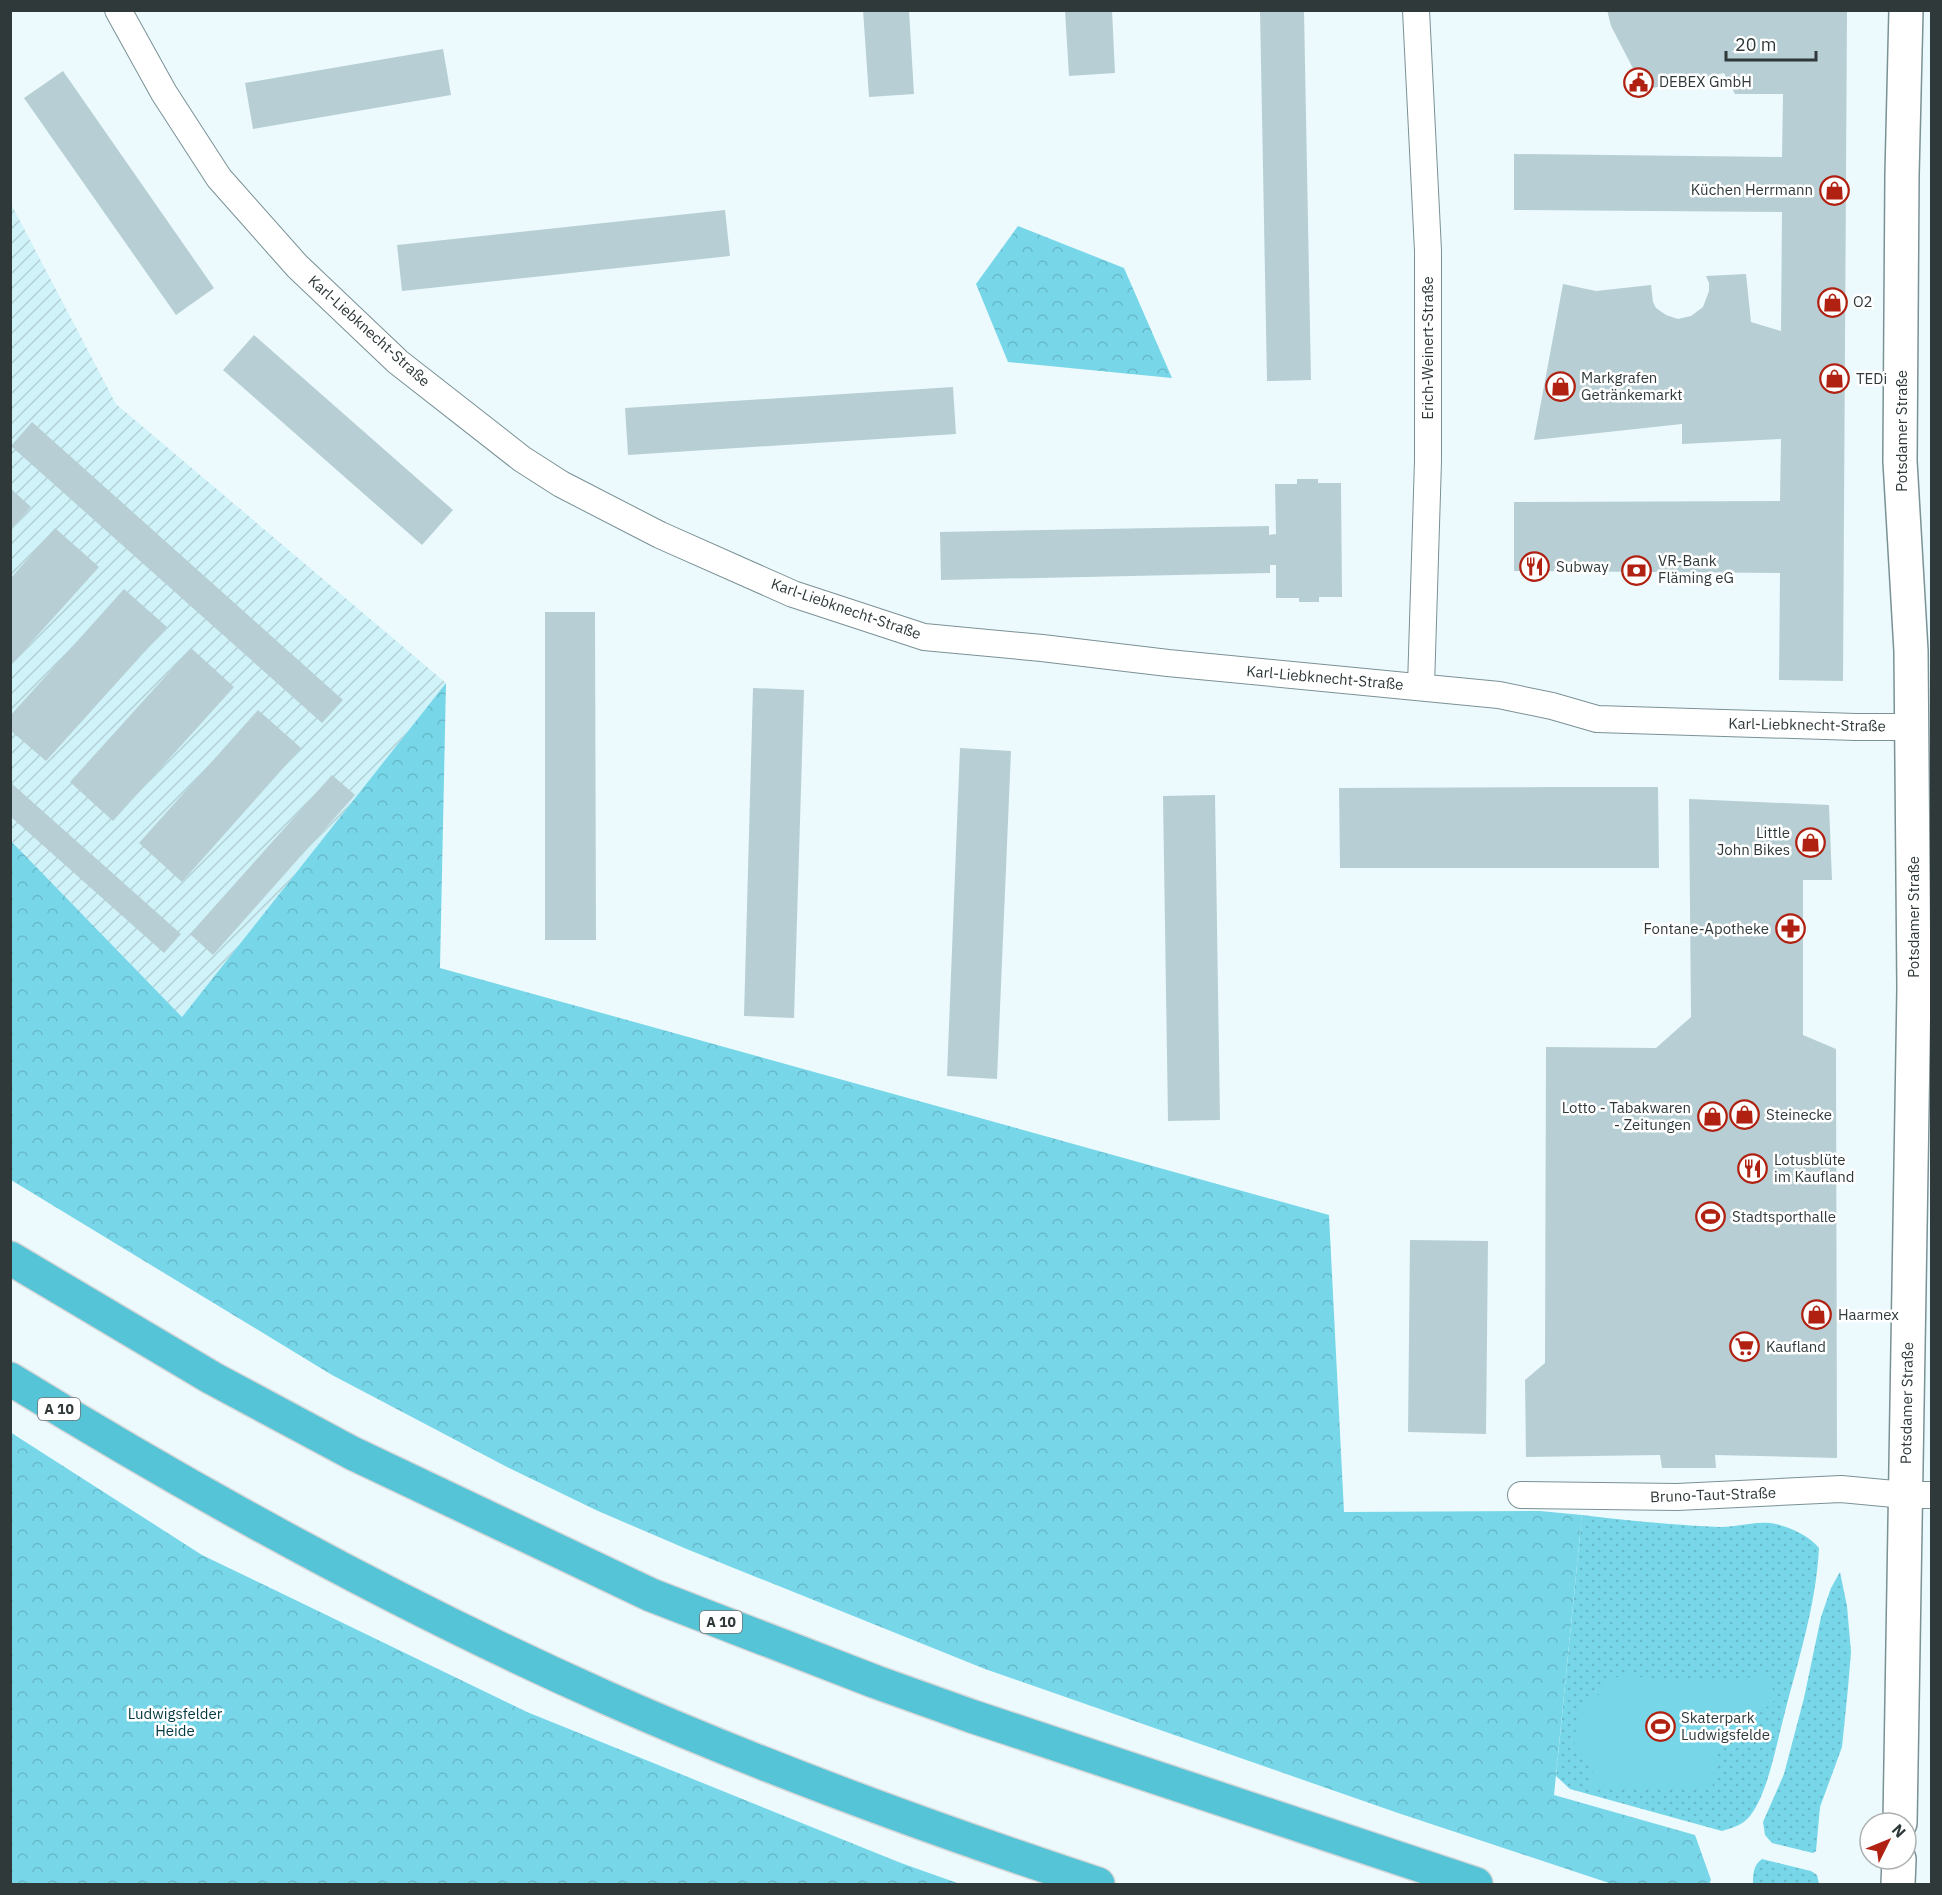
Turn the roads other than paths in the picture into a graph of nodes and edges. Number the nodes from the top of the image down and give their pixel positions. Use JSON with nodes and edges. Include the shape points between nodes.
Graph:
{"nodes":[{"id":1,"x":118,"y":10,"type":"edge"},
{"id":2,"x":1416,"y":10,"type":"edge"},
{"id":3,"x":1906,"y":10,"type":"edge"},
{"id":4,"x":1421,"y":686,"type":"junction"},
{"id":5,"x":1911,"y":727,"type":"junction"},
{"id":6,"x":10,"y":1258,"type":"edge"},
{"id":7,"x":10,"y":1378,"type":"edge"},
{"id":8,"x":1521,"y":1495,"type":"dead end"},
{"id":9,"x":1918,"y":1495,"type":"edge"},
{"id":10,"x":1900,"y":1811,"type":"edge"},
{"id":11,"x":1098,"y":1884,"type":"edge"},
{"id":12,"x":1476,"y":1884,"type":"edge"}],
"edges":[{"from":1,"to":4,"type":"street","name":"Karl-Liebknecht-Straße","via":[[164,93],[219,178],[297,266],[398,362],[522,459],[561,484],[660,535],[793,594],[924,637]]},
{"from":2,"to":4,"type":"street","name":"Erich-Weinert-Straße","via":[[1428,251],[1428,461]]},
{"from":3,"to":5,"type":"main road","name":"Potsdamer Straße","via":[[1900,461],[1911,645]]},
{"from":4,"to":5,"type":"street","name":"Karl-Liebknecht-Straße","via":[[1499,695],[1598,719]]},
{"from":5,"to":9,"type":"main road","name":"Potsdamer Straße"},
{"from":6,"to":12,"type":"highway","number":"A 10","via":[[212,1378],[352,1453],[651,1595],[939,1704]]},
{"from":7,"to":11,"type":"highway","number":"A 10","via":[[316,1556],[607,1698],[897,1815]]},
{"from":8,"to":9,"type":"street","name":"Bruno-Taut-Straße","via":[[1677,1497],[1841,1489]]},
{"from":9,"to":10,"type":"main road","name":"Potsdamer Straße"}]}
